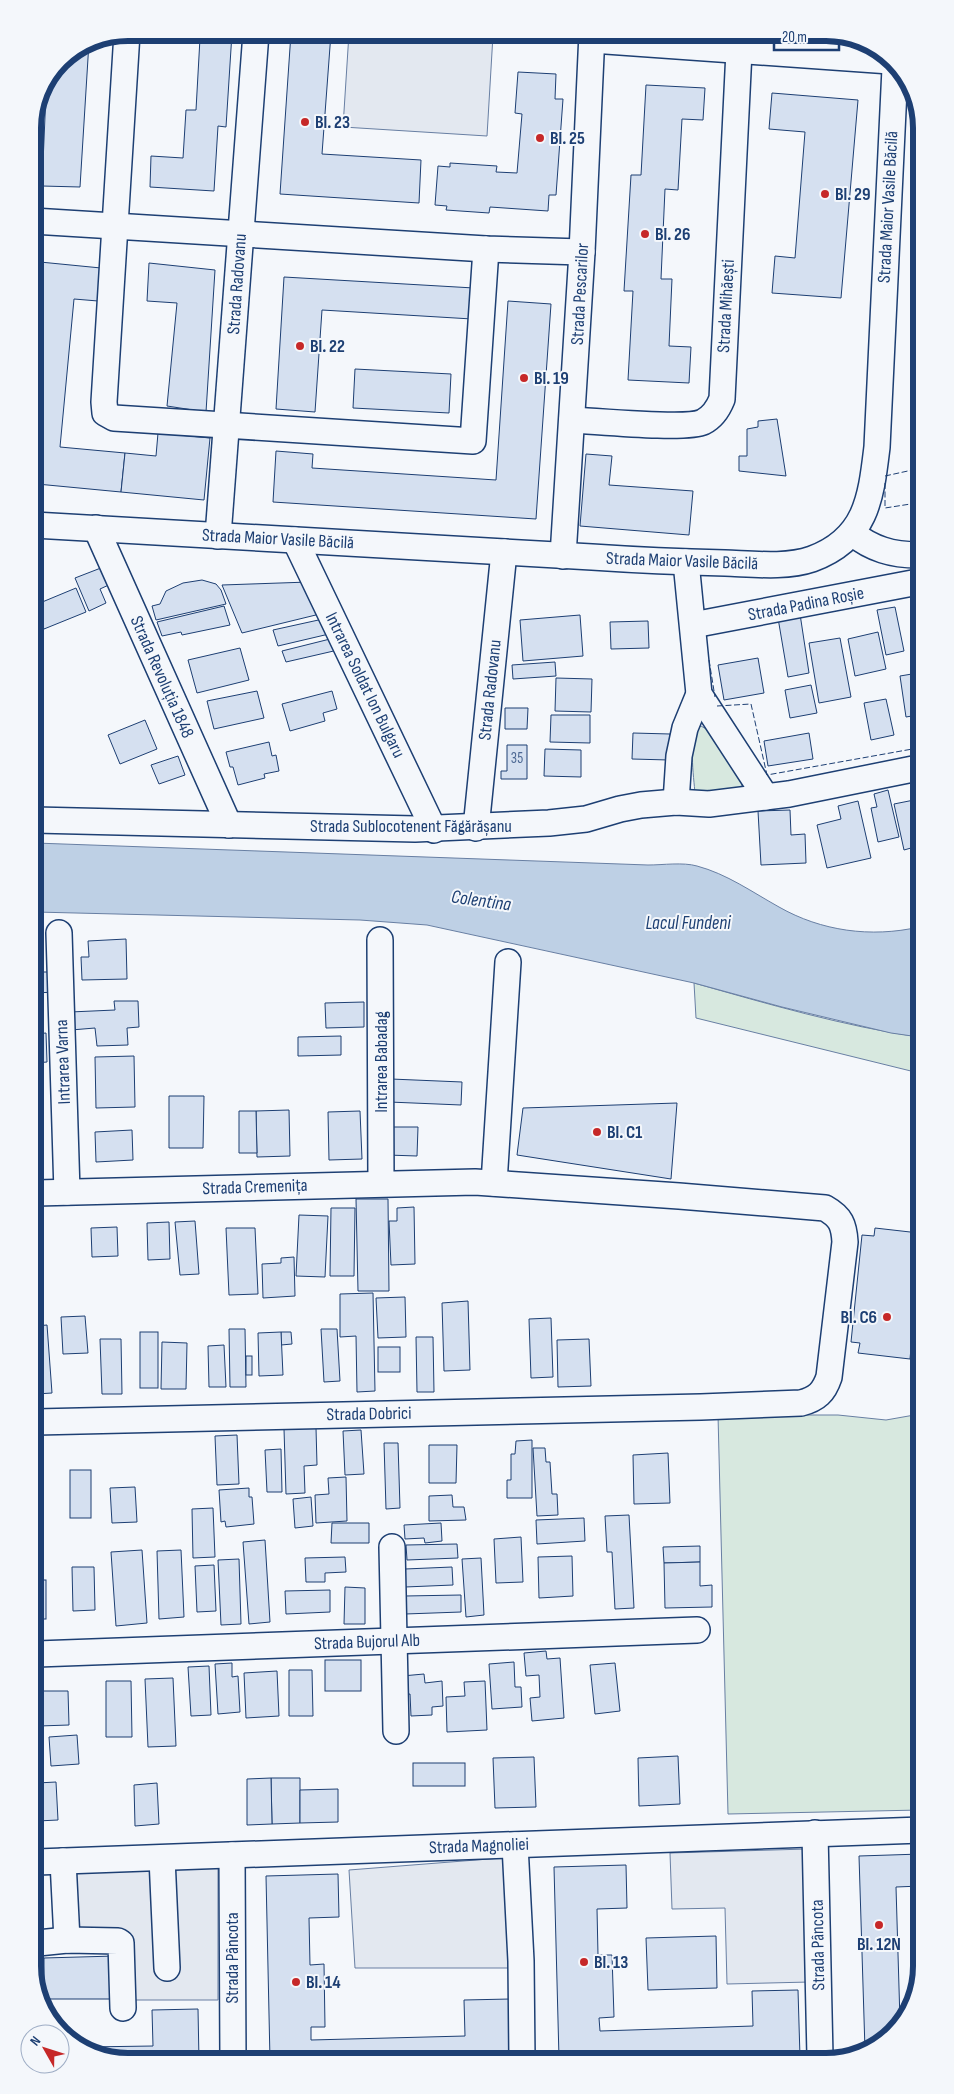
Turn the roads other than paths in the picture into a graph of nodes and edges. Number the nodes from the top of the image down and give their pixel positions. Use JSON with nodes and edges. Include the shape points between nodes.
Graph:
{"nodes":[{"id":1,"x":127,"y":41,"type":"edge"},
{"id":2,"x":255,"y":41,"type":"edge"},
{"id":3,"x":592,"y":41,"type":"edge"},
{"id":4,"x":641,"y":41,"type":"edge"},
{"id":5,"x":739,"y":51,"type":"junction"},
{"id":6,"x":880,"y":60,"type":"edge"},
{"id":7,"x":895,"y":76,"type":"edge"},
{"id":8,"x":41,"y":221,"type":"edge"},
{"id":9,"x":116,"y":226,"type":"junction"},
{"id":10,"x":241,"y":234,"type":"junction"},
{"id":11,"x":486,"y":249,"type":"junction"},
{"id":12,"x":582,"y":252,"type":"junction"},
{"id":13,"x":572,"y":420,"type":"junction"},
{"id":14,"x":226,"y":425,"type":"junction"},
{"id":15,"x":41,"y":525,"type":"edge"},
{"id":16,"x":96,"y":528,"type":"junction"},
{"id":17,"x":852,"y":534,"type":"junction"},
{"id":18,"x":218,"y":536,"type":"junction"},
{"id":19,"x":295,"y":540,"type":"junction"},
{"id":20,"x":504,"y":552,"type":"junction"},
{"id":21,"x":913,"y":554,"type":"edge"},
{"id":22,"x":563,"y":556,"type":"junction"},
{"id":23,"x":686,"y":562,"type":"junction"},
{"id":24,"x":913,"y":583,"type":"edge"},
{"id":25,"x":694,"y":625,"type":"junction"},
{"id":26,"x":700,"y":694,"type":"junction"},
{"id":27,"x":913,"y":769,"type":"edge"},
{"id":28,"x":766,"y":797,"type":"junction"},
{"id":29,"x":676,"y":802,"type":"junction"},
{"id":30,"x":41,"y":820,"type":"edge"},
{"id":31,"x":229,"y":825,"type":"junction"},
{"id":32,"x":476,"y":828,"type":"junction"},
{"id":33,"x":434,"y":830,"type":"junction"},
{"id":34,"x":59,"y":933,"type":"dead end"},
{"id":35,"x":380,"y":940,"type":"dead end"},
{"id":36,"x":508,"y":962,"type":"dead end"},
{"id":37,"x":484,"y":1182,"type":"junction"},
{"id":38,"x":382,"y":1183,"type":"junction"},
{"id":39,"x":67,"y":1192,"type":"junction"},
{"id":40,"x":41,"y":1193,"type":"edge"},
{"id":41,"x":41,"y":1422,"type":"edge"},
{"id":42,"x":392,"y":1547,"type":"dead end"},
{"id":43,"x":697,"y":1630,"type":"dead end"},
{"id":44,"x":394,"y":1641,"type":"junction"},
{"id":45,"x":41,"y":1654,"type":"edge"},
{"id":46,"x":396,"y":1731,"type":"dead end"},
{"id":47,"x":913,"y":1830,"type":"edge"},
{"id":48,"x":815,"y":1833,"type":"junction"},
{"id":49,"x":516,"y":1844,"type":"junction"},
{"id":50,"x":232,"y":1855,"type":"junction"},
{"id":51,"x":162,"y":1858,"type":"junction"},
{"id":52,"x":63,"y":1861,"type":"junction"},
{"id":53,"x":41,"y":1862,"type":"edge"},
{"id":54,"x":67,"y":1940,"type":"junction"},
{"id":55,"x":41,"y":1942,"type":"edge"},
{"id":56,"x":167,"y":1968,"type":"dead end"},
{"id":57,"x":122,"y":2008,"type":"dead end"},
{"id":58,"x":233,"y":2053,"type":"edge"},
{"id":59,"x":522,"y":2053,"type":"edge"},
{"id":60,"x":820,"y":2053,"type":"edge"}],
"edges":[{"from":1,"to":9,"type":"street"},
{"from":2,"to":10,"type":"street","name":"Strada Radovanu"},
{"from":3,"to":12,"type":"street","name":"Strada Pescarilor"},
{"from":4,"to":5,"type":"street"},
{"from":5,"to":6,"type":"street"},
{"from":5,"to":13,"type":"street","name":"Strada Mihăești","via":[[722,399],[718,408],[712,416],[692,426]]},
{"from":7,"to":17,"type":"street","name":"Strada Maior Vasile Băcilă","via":[[877,447],[868,506]]},
{"from":8,"to":9,"type":"street"},
{"from":9,"to":10,"type":"street"},
{"from":9,"to":14,"type":"street","via":[[105,413],[114,418]]},
{"from":10,"to":11,"type":"street"},
{"from":10,"to":14,"type":"street","name":"Strada Radovanu"},
{"from":11,"to":12,"type":"street"},
{"from":11,"to":14,"type":"street","via":[[473,441]]},
{"from":12,"to":13,"type":"street","name":"Strada Pescarilor"},
{"from":13,"to":22,"type":"street","name":"Strada Pescarilor"},
{"from":14,"to":18,"type":"street","name":"Strada Radovanu"},
{"from":15,"to":16,"type":"street","name":"Strada Maior Vasile Băcilă"},
{"from":16,"to":18,"type":"street","name":"Strada Maior Vasile Băcilă"},
{"from":16,"to":31,"type":"street","name":"Strada Revoluția 1848"},
{"from":17,"to":21,"type":"street","via":[[871,547]]},
{"from":17,"to":23,"type":"street","name":"Strada Maior Vasile Băcilă","via":[[834,548],[792,563]]},
{"from":18,"to":19,"type":"street","name":"Strada Maior Vasile Băcilă"},
{"from":19,"to":20,"type":"street","name":"Strada Maior Vasile Băcilă"},
{"from":19,"to":33,"type":"street","name":"Intrarea Soldat Ion Bulgaru"},
{"from":20,"to":22,"type":"street","name":"Strada Maior Vasile Băcilă"},
{"from":20,"to":32,"type":"street","name":"Strada Radovanu"},
{"from":22,"to":23,"type":"street","name":"Strada Maior Vasile Băcilă"},
{"from":23,"to":25,"type":"street"},
{"from":24,"to":25,"type":"street","name":"Strada Padina Roșie"},
{"from":25,"to":26,"type":"street"},
{"from":26,"to":28,"type":"street"},
{"from":26,"to":29,"type":"street","via":[[685,728],[679,756]]},
{"from":27,"to":28,"type":"street","name":"Strada Sublocotenent Făgărășanu"},
{"from":28,"to":29,"type":"street","name":"Strada Sublocotenent Făgărășanu","via":[[709,804]]},
{"from":29,"to":32,"type":"street","name":"Strada Sublocotenent Făgărășanu","via":[[620,809],[586,819]]},
{"from":30,"to":31,"type":"street","name":"Strada Sublocotenent Făgărășanu"},
{"from":31,"to":33,"type":"street","name":"Strada Sublocotenent Făgărășanu"},
{"from":32,"to":33,"type":"street","name":"Strada Sublocotenent Făgărășanu"},
{"from":34,"to":39,"type":"street","name":"Intrarea Varna"},
{"from":35,"to":38,"type":"street","name":"Intrarea Babadag"},
{"from":36,"to":37,"type":"street"},
{"from":37,"to":38,"type":"street","name":"Strada Cremenița"},
{"from":37,"to":41,"type":"street","name":"Strada Dobrici","via":[[825,1208],[835,1214],[842,1222],[845,1242],[829,1377],[821,1394],[801,1403],[702,1407]]},
{"from":38,"to":39,"type":"street","name":"Strada Cremenița"},
{"from":39,"to":40,"type":"street","name":"Strada Cremenița"},
{"from":42,"to":44,"type":"street"},
{"from":43,"to":44,"type":"street","name":"Strada Bujorul Alb"},
{"from":44,"to":45,"type":"street","name":"Strada Bujorul Alb"},
{"from":44,"to":46,"type":"street"},
{"from":47,"to":48,"type":"street","name":"Strada Magnoliei"},
{"from":48,"to":49,"type":"street","name":"Strada Magnoliei"},
{"from":48,"to":60,"type":"street","name":"Strada Pâncota"},
{"from":49,"to":50,"type":"street","name":"Strada Magnoliei"},
{"from":49,"to":59,"type":"street"},
{"from":50,"to":51,"type":"street","name":"Strada Magnoliei"},
{"from":50,"to":58,"type":"street","name":"Strada Pâncota"},
{"from":51,"to":52,"type":"street","name":"Strada Magnoliei"},
{"from":51,"to":56,"type":"street"},
{"from":52,"to":53,"type":"street","name":"Strada Magnoliei"},
{"from":52,"to":54,"type":"street"},
{"from":54,"to":55,"type":"street"},
{"from":54,"to":57,"type":"street","via":[[121,1943]]}]}
